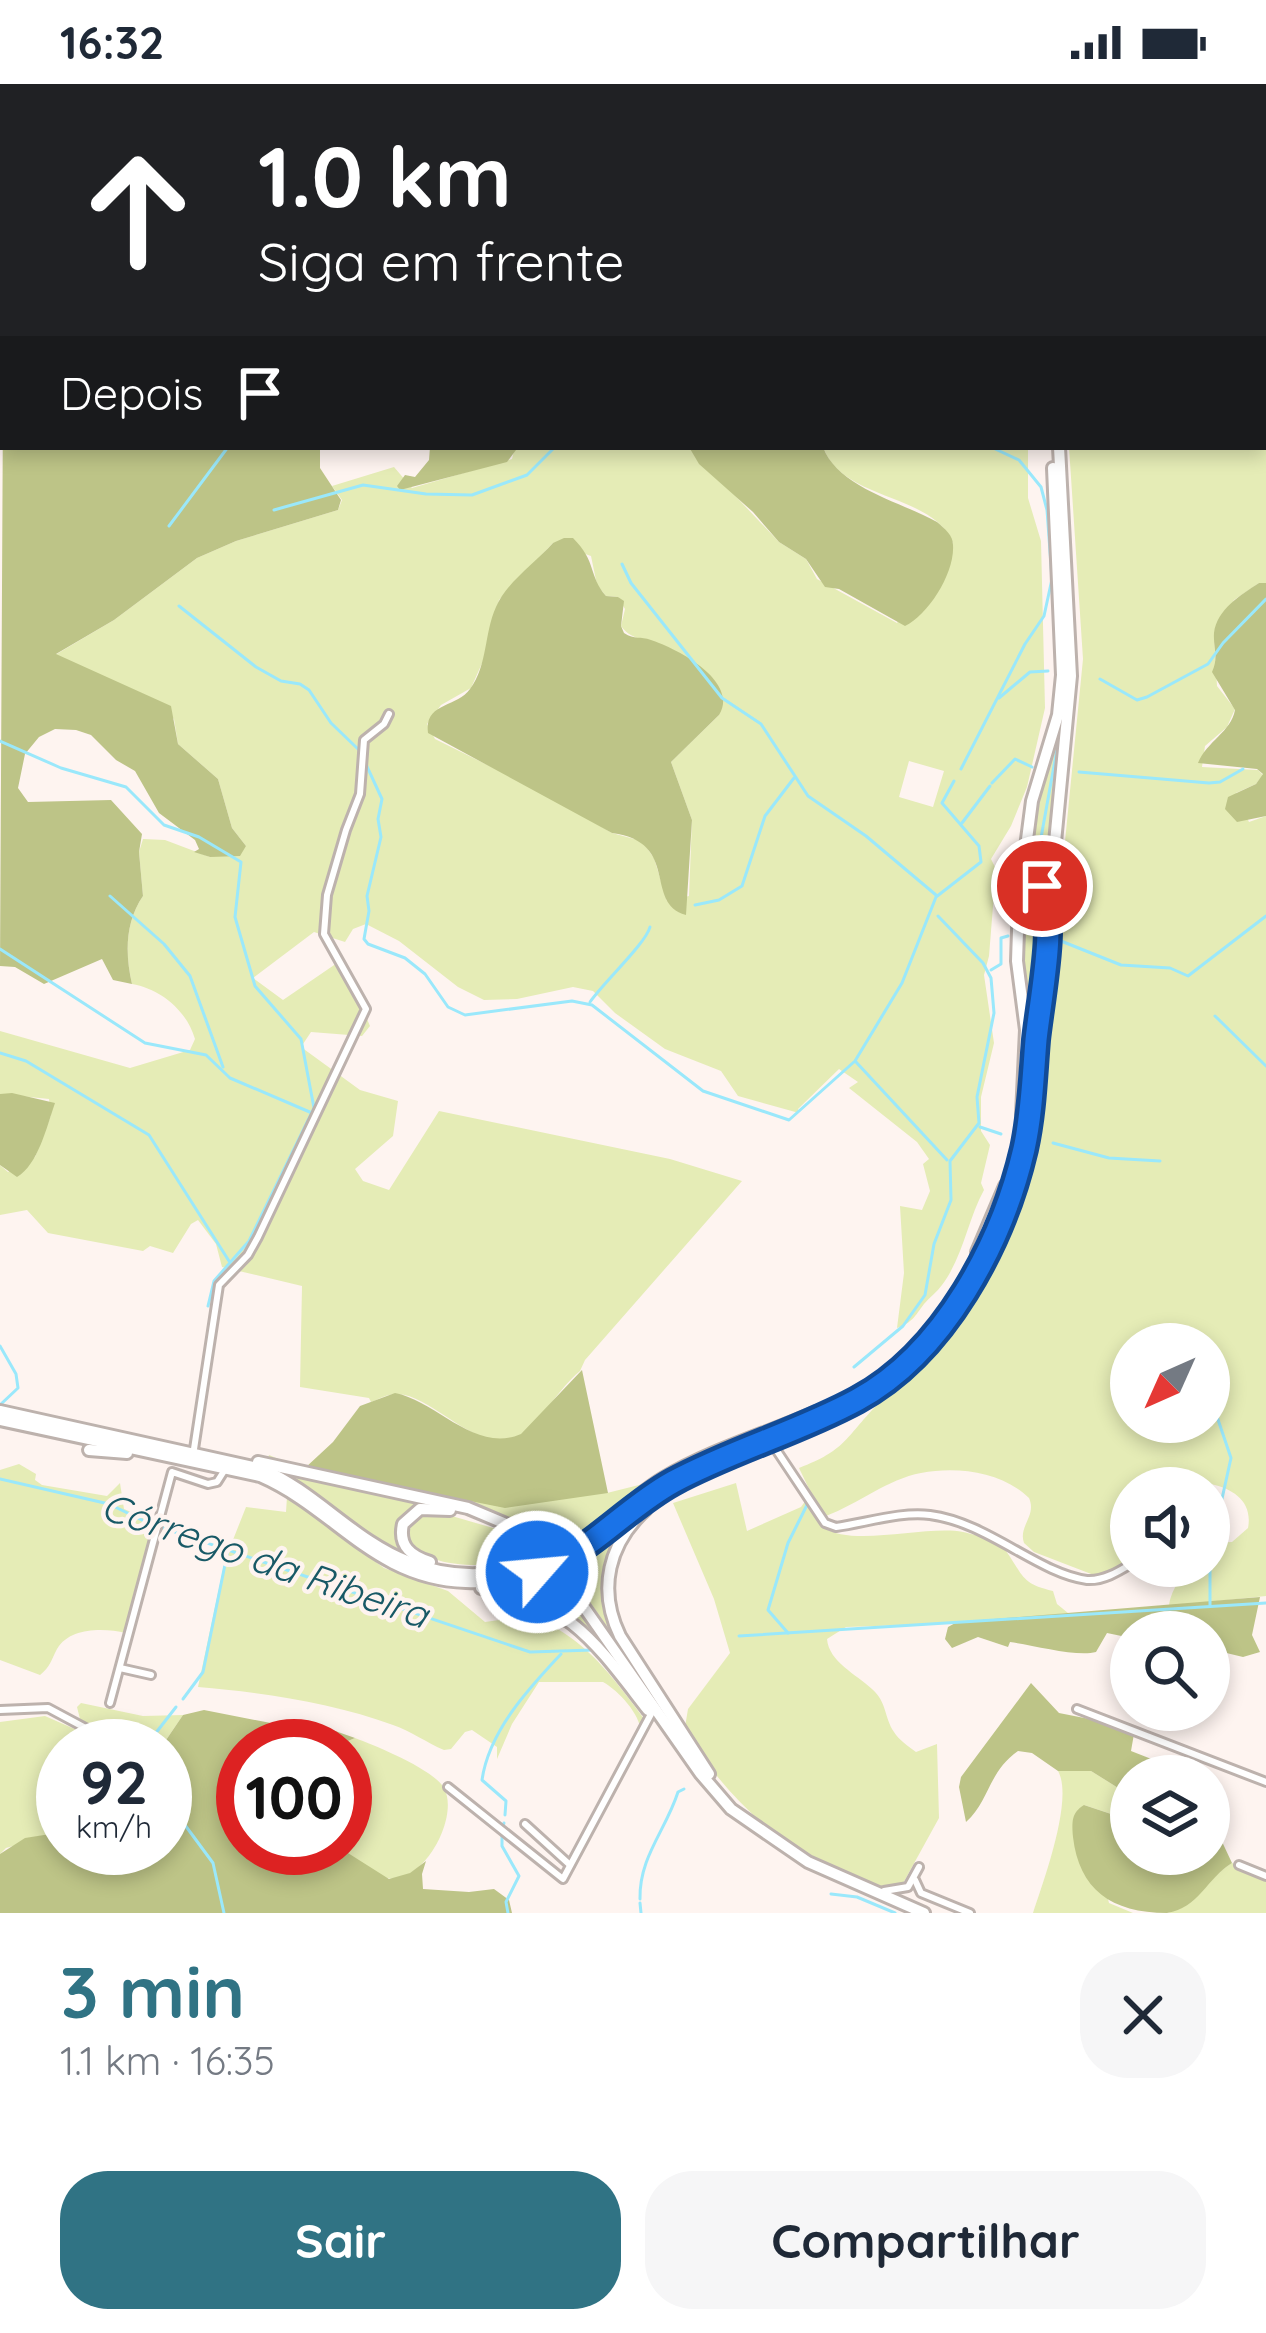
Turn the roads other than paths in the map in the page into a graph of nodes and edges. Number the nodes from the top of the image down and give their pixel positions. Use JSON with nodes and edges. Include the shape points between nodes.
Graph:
{"nodes":[{"id":1,"x":1056,"y":450,"type":"edge"},
{"id":2,"x":1056,"y":450,"type":"edge"},
{"id":3,"x":389,"y":714,"type":"dead end"},
{"id":4,"x":1032,"y":801,"type":"junction"},
{"id":5,"x":1059,"y":802,"type":"junction"},
{"id":6,"x":1017,"y":944,"type":"junction"},
{"id":7,"x":1046,"y":945,"type":"junction"},
{"id":8,"x":0,"y":1418,"type":"edge"},
{"id":9,"x":771,"y":1441,"type":"junction"},
{"id":10,"x":154,"y":1445,"type":"junction"},
{"id":11,"x":194,"y":1449,"type":"junction"},
{"id":12,"x":89,"y":1450,"type":"dead end"},
{"id":13,"x":745,"y":1451,"type":"junction"},
{"id":14,"x":178,"y":1459,"type":"junction"},
{"id":15,"x":226,"y":1468,"type":"junction"},
{"id":16,"x":541,"y":1550,"type":"junction"},
{"id":17,"x":530,"y":1566,"type":"junction"},
{"id":18,"x":420,"y":1575,"type":"junction"},
{"id":19,"x":564,"y":1575,"type":"junction"},
{"id":20,"x":1110,"y":1576,"type":"edge"},
{"id":21,"x":120,"y":1668,"type":"junction"},
{"id":22,"x":151,"y":1675,"type":"dead end"},
{"id":23,"x":110,"y":1703,"type":"dead end"},
{"id":24,"x":0,"y":1709,"type":"edge"},
{"id":25,"x":1077,"y":1709,"type":"dead end"},
{"id":26,"x":651,"y":1714,"type":"junction"},
{"id":27,"x":68,"y":1719,"type":"edge"},
{"id":28,"x":1266,"y":1782,"type":"edge"},
{"id":29,"x":448,"y":1787,"type":"dead end"},
{"id":30,"x":721,"y":1791,"type":"junction"},
{"id":31,"x":736,"y":1813,"type":"junction"},
{"id":32,"x":525,"y":1824,"type":"dead end"},
{"id":33,"x":757,"y":1829,"type":"junction"},
{"id":34,"x":570,"y":1865,"type":"junction"},
{"id":35,"x":1239,"y":1865,"type":"dead end"},
{"id":36,"x":919,"y":1868,"type":"dead end"},
{"id":37,"x":1266,"y":1876,"type":"edge"},
{"id":38,"x":915,"y":1880,"type":"junction"},
{"id":39,"x":874,"y":1893,"type":"junction"},
{"id":40,"x":924,"y":1913,"type":"edge"},
{"id":41,"x":970,"y":1913,"type":"edge"}],
"edges":[{"from":1,"to":4,"type":"highway","via":[[1062,675]]},
{"from":2,"to":5,"type":"highway","via":[[1071,676]]},
{"from":3,"to":11,"type":"street","via":[[364,740],[361,794],[336,861],[324,934],[367,1009],[258,1237],[219,1285]]},
{"from":4,"to":5,"type":"highway","via":[[1028,860],[1038,871],[1047,865]]},
{"from":4,"to":6,"type":"highway"},
{"from":5,"to":7,"type":"highway"},
{"from":6,"to":7,"type":"highway","via":[[1024,897],[1036,884],[1046,892]]},
{"from":6,"to":17,"type":"highway","via":[[1026,1049],[1016,1150],[971,1264],[930,1331],[857,1393],[670,1474],[584,1540]]},
{"from":7,"to":9,"type":"highway","via":[[1024,1150],[970,1284],[895,1375]]},
{"from":8,"to":10,"type":"highway"},
{"from":8,"to":14,"type":"highway"},
{"from":9,"to":13,"type":"highway"},
{"from":9,"to":20,"type":"street","via":[[824,1522],[836,1527],[928,1514],[988,1532],[1087,1580]]},
{"from":10,"to":11,"type":"highway"},
{"from":10,"to":17,"type":"highway","via":[[272,1473],[364,1539],[418,1566],[474,1574]]},
{"from":11,"to":16,"type":"highway","via":[[468,1508]]},
{"from":12,"to":14,"type":"highway"},
{"from":13,"to":18,"type":"highway","via":[[664,1487],[548,1568],[484,1582]]},
{"from":13,"to":30,"type":"highway","via":[[642,1512],[620,1540],[608,1576],[620,1636]]},
{"from":14,"to":15,"type":"highway"},
{"from":15,"to":18,"type":"highway","via":[[277,1484],[370,1552]]},
{"from":15,"to":21,"type":"street","via":[[213,1484],[172,1472]]},
{"from":16,"to":17,"type":"highway","via":[[489,1522],[429,1508],[403,1524],[413,1555],[434,1564]]},
{"from":16,"to":19,"type":"highway","bridge":true},
{"from":18,"to":26,"type":"highway","via":[[519,1595],[564,1616],[601,1647]]},
{"from":19,"to":30,"type":"highway"},
{"from":19,"to":31,"type":"highway"},
{"from":21,"to":22,"type":"street"},
{"from":21,"to":23,"type":"street"},
{"from":24,"to":27,"type":"street","via":[[47,1708]]},
{"from":25,"to":28,"type":"street"},
{"from":26,"to":31,"type":"highway"},
{"from":26,"to":34,"type":"street"},
{"from":29,"to":34,"type":"street","via":[[563,1879]]},
{"from":30,"to":33,"type":"highway"},
{"from":31,"to":33,"type":"highway"},
{"from":32,"to":34,"type":"street"},
{"from":33,"to":39,"type":"highway"},
{"from":35,"to":37,"type":"street"},
{"from":36,"to":38,"type":"street"},
{"from":38,"to":39,"type":"street"},
{"from":38,"to":41,"type":"street","via":[[921,1893]]},
{"from":39,"to":40,"type":"highway"}]}
